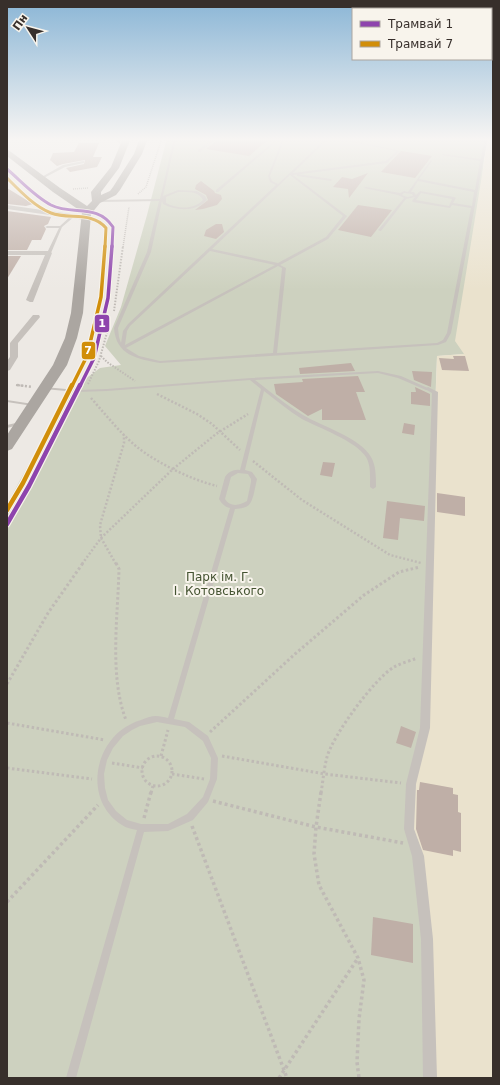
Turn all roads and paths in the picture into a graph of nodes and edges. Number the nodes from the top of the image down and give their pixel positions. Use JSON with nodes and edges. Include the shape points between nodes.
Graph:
{"nodes":[{"id":1,"x":54,"y":189,"type":"edge"},
{"id":2,"x":99,"y":189,"type":"edge"},
{"id":3,"x":116,"y":189,"type":"edge"},
{"id":4,"x":145,"y":189,"type":"edge"},
{"id":5,"x":164,"y":189,"type":"edge"},
{"id":6,"x":273,"y":189,"type":"edge"},
{"id":7,"x":309,"y":189,"type":"edge"},
{"id":8,"x":370,"y":189,"type":"edge"},
{"id":9,"x":412,"y":189,"type":"edge"},
{"id":10,"x":468,"y":189,"type":"edge"},
{"id":11,"x":476,"y":190,"type":"joint"},
{"id":12,"x":409,"y":192,"type":"junction"},
{"id":13,"x":400,"y":194,"type":"junction"},
{"id":14,"x":416,"y":196,"type":"junction"},
{"id":15,"x":405,"y":198,"type":"junction"},
{"id":16,"x":130,"y":200,"type":"junction"},
{"id":17,"x":162,"y":200,"type":"junction"},
{"id":18,"x":97,"y":201,"type":"junction"},
{"id":19,"x":452,"y":204,"type":"junction"},
{"id":20,"x":7,"y":207,"type":"edge"},
{"id":21,"x":473,"y":207,"type":"junction"},
{"id":22,"x":82,"y":215,"type":"junction"},
{"id":23,"x":47,"y":227,"type":"dead end"},
{"id":24,"x":61,"y":227,"type":"junction"},
{"id":25,"x":380,"y":230,"type":"dead end"},
{"id":26,"x":210,"y":250,"type":"junction"},
{"id":27,"x":7,"y":253,"type":"edge"},
{"id":28,"x":49,"y":253,"type":"junction"},
{"id":29,"x":277,"y":264,"type":"junction"},
{"id":30,"x":30,"y":300,"type":"dead end"},
{"id":31,"x":113,"y":312,"type":"dead end"},
{"id":32,"x":36,"y":318,"type":"dead end"},
{"id":33,"x":109,"y":324,"type":"dead end"},
{"id":34,"x":7,"y":335,"type":"edge"},
{"id":35,"x":18,"y":337,"type":"junction"},
{"id":36,"x":123,"y":348,"type":"junction"},
{"id":37,"x":274,"y":354,"type":"junction"},
{"id":38,"x":100,"y":356,"type":"junction"},
{"id":39,"x":7,"y":368,"type":"edge"},
{"id":40,"x":251,"y":379,"type":"junction"},
{"id":41,"x":146,"y":387,"type":"junction"},
{"id":42,"x":44,"y":388,"type":"junction"},
{"id":43,"x":263,"y":388,"type":"junction"},
{"id":44,"x":428,"y":389,"type":"joint"},
{"id":45,"x":84,"y":391,"type":"junction"},
{"id":46,"x":7,"y":401,"type":"edge"},
{"id":47,"x":33,"y":405,"type":"junction"},
{"id":48,"x":258,"y":408,"type":"junction"},
{"id":49,"x":22,"y":422,"type":"junction"},
{"id":50,"x":7,"y":427,"type":"edge"},
{"id":51,"x":220,"y":431,"type":"junction"},
{"id":52,"x":124,"y":435,"type":"junction"},
{"id":53,"x":7,"y":446,"type":"edge"},
{"id":54,"x":246,"y":455,"type":"junction"},
{"id":55,"x":173,"y":469,"type":"junction"},
{"id":56,"x":242,"y":471,"type":"junction"},
{"id":57,"x":373,"y":487,"type":"dead end"},
{"id":58,"x":225,"y":488,"type":"junction"},
{"id":59,"x":233,"y":508,"type":"junction"},
{"id":60,"x":101,"y":538,"type":"junction"},
{"id":61,"x":430,"y":565,"type":"junction"},
{"id":62,"x":429,"y":654,"type":"junction"},
{"id":63,"x":7,"y":684,"type":"edge"},
{"id":64,"x":171,"y":719,"type":"junction"},
{"id":65,"x":7,"y":723,"type":"edge"},
{"id":66,"x":129,"y":728,"type":"junction"},
{"id":67,"x":204,"y":738,"type":"junction"},
{"id":68,"x":114,"y":741,"type":"junction"},
{"id":69,"x":214,"y":754,"type":"junction"},
{"id":70,"x":161,"y":756,"type":"junction"},
{"id":71,"x":102,"y":761,"type":"junction"},
{"id":72,"x":7,"y":768,"type":"edge"},
{"id":73,"x":143,"y":768,"type":"junction"},
{"id":74,"x":172,"y":774,"type":"junction"},
{"id":75,"x":324,"y":774,"type":"junction"},
{"id":76,"x":100,"y":780,"type":"junction"},
{"id":77,"x":214,"y":780,"type":"junction"},
{"id":78,"x":411,"y":784,"type":"junction"},
{"id":79,"x":153,"y":786,"type":"junction"},
{"id":80,"x":104,"y":799,"type":"junction"},
{"id":81,"x":207,"y":799,"type":"junction"},
{"id":82,"x":189,"y":818,"type":"junction"},
{"id":83,"x":141,"y":828,"type":"junction"},
{"id":84,"x":316,"y":828,"type":"junction"},
{"id":85,"x":414,"y":845,"type":"junction"},
{"id":86,"x":7,"y":902,"type":"edge"},
{"id":87,"x":358,"y":958,"type":"junction"},
{"id":88,"x":284,"y":1070,"type":"junction"},
{"id":89,"x":71,"y":1078,"type":"edge"},
{"id":90,"x":279,"y":1078,"type":"edge"},
{"id":91,"x":287,"y":1078,"type":"edge"},
{"id":92,"x":359,"y":1078,"type":"edge"},
{"id":93,"x":430,"y":1078,"type":"edge"}],
"edges":[{"from":1,"to":22,"type":"main road","via":[[73,202]]},
{"from":2,"to":18,"type":"main road","via":[[96,192]]},
{"from":3,"to":18,"type":"main road"},
{"from":4,"to":16,"type":"path"},
{"from":5,"to":17,"type":"lane"},
{"from":6,"to":26,"type":"lane"},
{"from":7,"to":29,"type":"lane","via":[[345,216],[327,238]]},
{"from":8,"to":13,"type":"lane"},
{"from":9,"to":12,"type":"lane"},
{"from":10,"to":11,"type":"lane"},
{"from":11,"to":21,"type":"lane"},
{"from":12,"to":13,"type":"lane"},
{"from":12,"to":14,"type":"lane"},
{"from":13,"to":15,"type":"lane"},
{"from":14,"to":15,"type":"lane"},
{"from":14,"to":19,"type":"lane","via":[[414,202],[450,207]]},
{"from":14,"to":19,"type":"lane","via":[[420,192],[454,198]]},
{"from":15,"to":25,"type":"lane"},
{"from":16,"to":17,"type":"lane"},
{"from":16,"to":18,"type":"lane"},
{"from":16,"to":31,"type":"path"},
{"from":17,"to":17,"type":"lane","via":[[168,205],[180,208],[193,207],[205,200],[197,192],[185,191],[172,192]]},
{"from":17,"to":36,"type":"lane","via":[[149,252],[116,328],[118,340]]},
{"from":18,"to":22,"type":"main road"},
{"from":19,"to":21,"type":"lane"},
{"from":20,"to":22,"type":"street"},
{"from":21,"to":37,"type":"lane","via":[[449,333],[445,341],[438,344]]},
{"from":22,"to":24,"type":"lane"},
{"from":22,"to":42,"type":"main road","via":[[77,313],[71,338],[60,365]]},
{"from":23,"to":24,"type":"lane"},
{"from":24,"to":28,"type":"lane"},
{"from":26,"to":29,"type":"lane"},
{"from":26,"to":36,"type":"lane","via":[[129,325],[125,331]]},
{"from":27,"to":28,"type":"street"},
{"from":28,"to":30,"type":"street"},
{"from":29,"to":36,"type":"lane"},
{"from":29,"to":37,"type":"lane","via":[[284,268]]},
{"from":32,"to":35,"type":"street"},
{"from":33,"to":38,"type":"path"},
{"from":34,"to":35,"type":"street"},
{"from":35,"to":39,"type":"street","via":[[13,348],[14,357]]},
{"from":36,"to":37,"type":"lane","via":[[137,357],[160,362]]},
{"from":38,"to":41,"type":"path"},
{"from":38,"to":45,"type":"path"},
{"from":40,"to":41,"type":"lane"},
{"from":40,"to":43,"type":"lane"},
{"from":40,"to":44,"type":"lane","via":[[378,372],[399,377]]},
{"from":41,"to":45,"type":"lane"},
{"from":41,"to":51,"type":"path","via":[[197,414]]},
{"from":42,"to":45,"type":"lane"},
{"from":42,"to":47,"type":"main road"},
{"from":43,"to":48,"type":"lane"},
{"from":43,"to":57,"type":"lane","via":[[304,417],[360,448],[368,456],[373,470]]},
{"from":44,"to":61,"type":"street","via":[[435,392]]},
{"from":45,"to":52,"type":"path"},
{"from":46,"to":47,"type":"lane"},
{"from":47,"to":49,"type":"main road"},
{"from":48,"to":51,"type":"path"},
{"from":48,"to":54,"type":"lane"},
{"from":49,"to":50,"type":"lane"},
{"from":49,"to":53,"type":"main road"},
{"from":51,"to":54,"type":"path"},
{"from":51,"to":55,"type":"path"},
{"from":52,"to":55,"type":"path","via":[[138,448]]},
{"from":52,"to":60,"type":"path","via":[[124,443],[100,525]]},
{"from":54,"to":56,"type":"lane"},
{"from":54,"to":61,"type":"path","via":[[302,500],[390,555]]},
{"from":55,"to":58,"type":"path","via":[[204,483]]},
{"from":55,"to":60,"type":"path"},
{"from":56,"to":58,"type":"lane","via":[[230,474]]},
{"from":56,"to":59,"type":"lane","via":[[250,473],[254,479],[250,499],[242,507]]},
{"from":58,"to":59,"type":"lane","via":[[223,502]]},
{"from":59,"to":64,"type":"lane"},
{"from":60,"to":63,"type":"path","via":[[48,613]]},
{"from":60,"to":66,"type":"path","via":[[119,569],[116,674],[120,704]]},
{"from":61,"to":62,"type":"street"},
{"from":61,"to":67,"type":"path","via":[[399,572],[364,595]]},
{"from":62,"to":75,"type":"path","via":[[394,667],[376,681],[338,736],[327,756]]},
{"from":62,"to":78,"type":"street","via":[[425,728]]},
{"from":64,"to":66,"type":"lane","via":[[157,719]]},
{"from":64,"to":67,"type":"lane","via":[[186,723],[198,730]]},
{"from":64,"to":70,"type":"path"},
{"from":65,"to":68,"type":"path"},
{"from":66,"to":68,"type":"lane"},
{"from":67,"to":69,"type":"lane"},
{"from":68,"to":71,"type":"lane"},
{"from":69,"to":75,"type":"path"},
{"from":69,"to":77,"type":"lane"},
{"from":70,"to":73,"type":"path","via":[[148,760]]},
{"from":70,"to":74,"type":"path","via":[[171,762]]},
{"from":71,"to":73,"type":"path"},
{"from":71,"to":76,"type":"lane"},
{"from":72,"to":76,"type":"path"},
{"from":73,"to":79,"type":"path","via":[[145,781]]},
{"from":74,"to":77,"type":"path"},
{"from":74,"to":79,"type":"path","via":[[167,782]]},
{"from":75,"to":78,"type":"path"},
{"from":75,"to":84,"type":"path"},
{"from":76,"to":80,"type":"lane"},
{"from":77,"to":81,"type":"lane"},
{"from":78,"to":85,"type":"street","via":[[409,829]]},
{"from":79,"to":83,"type":"path"},
{"from":80,"to":83,"type":"lane","via":[[118,818]]},
{"from":80,"to":86,"type":"path"},
{"from":81,"to":82,"type":"lane"},
{"from":81,"to":84,"type":"path"},
{"from":82,"to":83,"type":"lane","via":[[157,829]]},
{"from":82,"to":88,"type":"path"},
{"from":83,"to":89,"type":"lane"},
{"from":84,"to":85,"type":"path"},
{"from":84,"to":87,"type":"path","via":[[314,854],[319,885]]},
{"from":85,"to":93,"type":"street","via":[[418,856],[427,939]]},
{"from":87,"to":88,"type":"path"},
{"from":87,"to":92,"type":"path","via":[[364,980],[358,1026]]},
{"from":88,"to":90,"type":"path"},
{"from":88,"to":91,"type":"path"}]}
